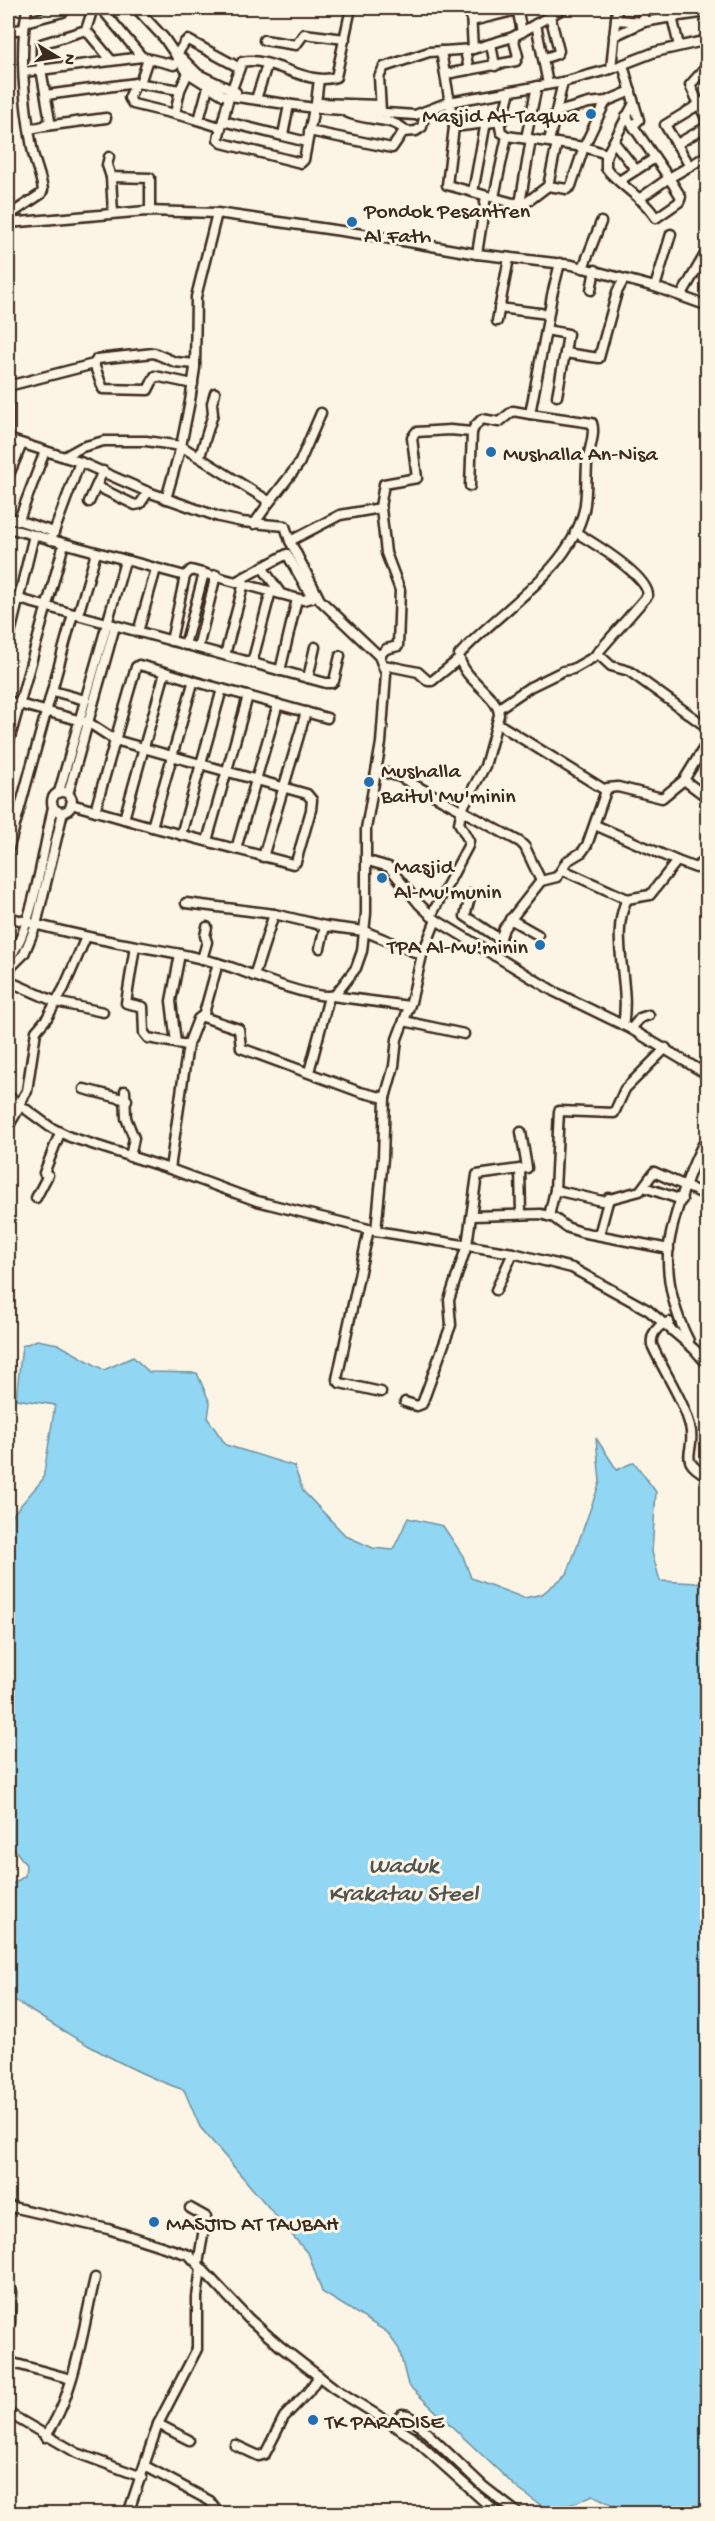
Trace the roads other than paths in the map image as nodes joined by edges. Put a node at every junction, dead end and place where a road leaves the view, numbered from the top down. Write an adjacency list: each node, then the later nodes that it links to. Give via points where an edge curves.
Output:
1 (27, 8): 21 (street)
2 (67, 8): 13 (street, via 63,12)
3 (93, 8): 22 (street)
4 (101, 8): 35 (street)
5 (136, 8): 34 (street)
6 (351, 8): 27 (street)
7 (474, 8): 18 (street)
8 (564, 8): 16 (street)
9 (617, 8): 17 (street)
10 (642, 8): 19 (street)
11 (517, 9): 18 (street); 24 (street)
12 (696, 11): 14 (street); 15 (street)
13 (45, 12): 21 (street)
14 (671, 12): 19 (street); 31 (street)
15 (708, 12)
16 (550, 15): 20 (street); 36 (street, via 559,51)
17 (616, 20): 19 (street); 25 (street)
18 (472, 21): 32 (street)
19 (644, 22): 25 (street)
20 (536, 24): 24 (street); 36 (street)
21 (24, 26): 23 (street); 46 (street)
22 (86, 30): 37 (street); 43 (street, via 42,43)
23 (8, 31)
24 (522, 32): 26 (street)
25 (614, 36): 44 (street)
26 (513, 37): 30 (street); 41 (street, via 517,60)
27 (345, 39): 28 (street, via 304,34 296,45); 49 (street, via 338,75)
28 (264, 40)
29 (708, 40): 31 (street)
30 (491, 44): 32 (street); 41 (street)
31 (679, 46): 39 (street)
32 (469, 49): 33 (street); 45 (street)
33 (441, 51): 48 (street); 67 (street, via 415,55 383,68 379,77)
34 (177, 57): 35 (street, via 174,65); 42 (street, via 188,40); 47 (street); 58 (street)
35 (145, 58): 37 (street); 51 (street)
36 (545, 58): 52 (street)
37 (111, 60): 43 (street)
38 (267, 65): 42 (street, via 245,61); 49 (street); 60 (street)
39 (623, 65): 44 (street); 57 (street)
40 (708, 65): 64 (street, via 690,83)
41 (495, 66): 45 (street)
42 (238, 67): 58 (street)
43 (41, 69): 46 (street); 59 (street)
44 (611, 69): 50 (street)
45 (469, 70): 48 (street)
46 (24, 72): 82 (street)
47 (188, 73): 54 (street); 55 (street)
48 (446, 74): 63 (street)
49 (319, 80): 66 (street)
50 (563, 82): 52 (street); 69 (street)
51 (138, 83): 55 (street); 59 (street); 71 (street, via 129,98 132,104)
52 (548, 84): 53 (street)
53 (537, 86): 56 (street); 87 (street)
54 (208, 87): 58 (street); 74 (street)
55 (180, 90): 71 (street)
56 (510, 91): 63 (street); 75 (street, via 504,119)
57 (631, 91): 61 (street); 65 (street)
58 (230, 94): 60 (street); 62 (street); 77 (street)
59 (46, 95): 80 (street, via 50,121)
60 (257, 96): 62 (street)
61 (607, 101): 69 (street); 92 (street)
62 (284, 102): 66 (street); 85 (street)
63 (449, 102): 70 (street); 81 (street)
64 (704, 102): 79 (street); 91 (street, via 665,124)
65 (634, 103): 72 (street); 78 (street, via 639,120)
66 (315, 105): 67 (street); 68 (street); 84 (street)
67 (380, 108): 68 (street); 70 (street, via 415,115)
68 (344, 110): 83 (street)
69 (557, 112): 89 (street)
70 (425, 113): 83 (street, via 423,127)
71 (175, 114): 74 (street)
72 (626, 116): 78 (street); 90 (street)
73 (106, 118): 80 (street)
74 (199, 120): 77 (street)
75 (499, 121): 76 (street); 86 (street, via 501,132)
76 (486, 122): 81 (street); 103 (street)
77 (222, 124): 85 (street); 88 (street, via 218,139 221,142 298,163 303,161)
78 (634, 125): 96 (street)
79 (708, 125): 91 (street)
80 (44, 126): 82 (street)
81 (454, 127): 103 (street, via 447,184)
82 (30, 129): 110 (street, via 42,192)
83 (405, 130): 84 (street, via 391,148)
84 (309, 131): 88 (street)
85 (283, 135): 88 (street)
86 (507, 136): 87 (street); 104 (street)
87 (528, 139): 89 (street); 106 (street)
88 (307, 142)
89 (553, 142): 92 (street); 102 (street)
90 (614, 142): 93 (street); 98 (street)
91 (677, 144): 97 (street)
92 (584, 147): 93 (street); 102 (street, via 571,186)
93 (607, 154): 101 (street, via 606,168)
94 (708, 155): 97 (street)
95 (109, 157): 99 (street)
96 (655, 158): 98 (street); 100 (street)
97 (690, 166): 100 (street)
98 (636, 170): 101 (street)
99 (111, 177): 107 (street, via 150,178); 108 (street)
100 (669, 178): 105 (street); 105 (street, via 681,199 665,212 656,218)
101 (619, 181): 105 (street)
102 (548, 186): 106 (street)
103 (473, 192): 104 (street)
104 (490, 197): 106 (street); 115 (street)
105 (639, 199)
106 (520, 204)
107 (150, 210): 108 (street); 109 (street)
108 (113, 213): 112 (street)
109 (217, 213): 115 (street); 131 (street, via 196,297)
110 (8, 216)
111 (601, 222): 118 (street)
112 (8, 223)
113 (671, 234): 121 (street)
114 (708, 249): 123 (street)
115 (477, 254): 116 (street)
116 (509, 258): 117 (street); 125 (street)
117 (561, 263): 118 (street); 126 (street)
118 (583, 268): 119 (street)
119 (595, 270): 120 (street); 122 (street)
120 (624, 279): 121 (street); 129 (street, via 599,358)
121 (655, 287): 123 (street)
122 (591, 290)
123 (681, 296): 124 (street)
124 (708, 306)
125 (499, 308): 126 (street); 127 (street)
126 (549, 314): 128 (street)
127 (496, 321)
128 (546, 330): 129 (street, via 568,334); 138 (street)
129 (566, 353): 136 (street)
130 (94, 364): 131 (street, via 99,359 148,353); 133 (street, via 103,389 148,390 155,376); 134 (street)
131 (195, 364): 133 (street)
132 (8, 379): 134 (street)
133 (193, 384): 142 (street)
134 (8, 386): 140 (street)
135 (215, 393): 144 (street)
136 (557, 396)
137 (321, 412): 154 (street, via 299,464)
138 (530, 414): 139 (street, via 513,411 499,422 482,419); 160 (street, via 589,421 593,427 586,498)
139 (472, 432): 149 (street); 155 (street, via 414,433 416,479 384,484)
140 (8, 439): 141 (street)
141 (22, 444): 143 (street); 148 (street)
142 (182, 446): 144 (street); 145 (street, via 104,441); 152 (street)
143 (45, 451): 145 (street); 157 (street)
144 (200, 456): 154 (street)
145 (64, 457): 146 (street)
146 (80, 462): 147 (street); 162 (street)
147 (103, 471): 150 (street); 151 (street)
148 (8, 477)
149 (470, 486)
150 (98, 487): 151 (street, via 135,506); 153 (street)
151 (147, 492): 152 (street)
152 (166, 499): 158 (street)
153 (89, 502)
154 (268, 504): 158 (street)
155 (380, 507): 163 (street, via 340,515); 190 (street, via 386,553 398,581 400,604 398,646)
156 (8, 517): 157 (street)
157 (17, 520): 162 (street)
158 (254, 524): 163 (street, via 285,526)
159 (8, 528): 161 (street)
160 (575, 532): 187 (street, via 631,571 648,592); 191 (street, via 546,576)
161 (34, 535): 162 (street); 176 (street)
162 (52, 536): 164 (street)
163 (290, 541): 190 (street, via 320,600)
164 (64, 544): 165 (street); 178 (street)
165 (96, 553): 166 (street); 179 (street)
166 (125, 561): 168 (street); 180 (street)
167 (262, 567): 172 (street); 174 (street); 177 (street, via 288,555 312,598)
168 (156, 569): 170 (street); 181 (street)
169 (204, 573): 170 (street, via 191,570); 171 (street); 184 (street)
170 (185, 576): 182 (street)
171 (216, 576): 172 (street); 186 (street)
172 (240, 582): 173 (street); 188 (street)
173 (271, 591): 174 (street); 192 (street)
174 (281, 595): 177 (street)
175 (8, 596): 176 (street)
176 (19, 598): 178 (street); 183 (street)
177 (297, 599): 194 (street)
178 (46, 607): 179 (street); 204 (street)
179 (76, 615): 180 (street); 199 (street)
180 (111, 625): 181 (street); 201 (street); 210 (street)
181 (138, 632): 182 (street)
182 (171, 640): 184 (street)
183 (8, 642)
184 (185, 645): 186 (street)
185 (315, 647): 196 (street)
186 (198, 648): 188 (street)
187 (597, 654): 205 (street, via 582,665 530,687); 212 (street, via 611,666 629,671)
188 (225, 655): 192 (street)
189 (340, 656): 196 (street, via 332,683)
190 (379, 656): 193 (street)
191 (459, 658): 193 (street, via 432,681 418,672); 205 (street, via 473,682)
192 (252, 663): 194 (street)
193 (384, 665): 219 (street)
194 (280, 671): 196 (street)
195 (165, 672): 197 (street); 213 (street, via 136,667); 216 (street)
196 (308, 678)
197 (193, 681): 198 (street); 217 (street)
198 (222, 689): 200 (street); 218 (street)
199 (53, 691): 201 (street); 206 (street)
200 (248, 696): 203 (street); 220 (street)
201 (85, 700): 209 (street)
202 (8, 701): 204 (street)
203 (278, 704): 207 (street); 221 (street)
204 (20, 705): 206 (street); 215 (street)
205 (499, 708): 211 (street)
206 (47, 712): 209 (street); 238 (street)
207 (306, 712): 208 (street); 223 (street)
208 (327, 718)
209 (79, 720): 210 (street); 225 (street)
210 (89, 723): 213 (street); 225 (street)
211 (497, 723): 224 (street); 229 (street, via 480,778)
212 (708, 728)
213 (115, 740): 216 (street); 230 (street)
214 (708, 741): 222 (street)
215 (8, 745)
216 (144, 749): 217 (street); 232 (street)
217 (172, 756): 218 (street); 234 (street)
218 (200, 764): 220 (street); 235 (street)
219 (377, 770): 229 (street, via 400,777); 241 (street, via 368,818)
220 (228, 771): 221 (street); 236 (street)
221 (256, 779): 223 (street); 237 (street)
222 (684, 780): 224 (street, via 662,798 618,787); 226 (street)
223 (285, 787): 239 (street); 239 (street, via 307,794 312,800 296,862)
224 (605, 790): 233 (street)
225 (64, 793): 227 (street); 228 (street, via 53,797)
226 (708, 798)
227 (71, 804): 230 (street); 231 (street)
228 (53, 807): 231 (street); 252 (street)
229 (462, 810): 244 (street, via 520,842); 250 (street, via 459,823 470,840)
230 (95, 811): 232 (street)
231 (63, 812): 253 (street)
232 (124, 819): 234 (street)
233 (595, 825): 242 (street); 243 (street, via 582,852 567,861)
234 (152, 827): 235 (street)
235 (181, 835): 236 (street)
236 (207, 841): 237 (street)
237 (236, 849): 239 (street)
238 (8, 851)
239 (263, 856)
240 (708, 856): 242 (street, via 696,868)
241 (368, 861): 250 (street, via 389,867); 256 (street)
242 (677, 861): 246 (street, via 650,895)
243 (563, 870): 244 (street, via 557,877); 246 (street)
244 (541, 881): 251 (street)
245 (471, 894): 259 (street, via 466,917)
246 (627, 899): 278 (street, via 619,924)
247 (186, 903): 248 (street)
248 (274, 914): 254 (street); 269 (street)
249 (8, 917): 252 (street)
250 (434, 918): 263 (street); 264 (street)
251 (510, 919): 257 (street); 259 (street)
252 (26, 922): 253 (street); 265 (street, via 17,948)
253 (36, 925): 258 (street); 268 (street, via 24,954)
254 (325, 926): 256 (street); 261 (street)
255 (207, 927): 266 (street)
256 (364, 931): 263 (street); 271 (street, via 356,968)
257 (538, 935)
258 (86, 937): 260 (street); 272 (street)
259 (501, 940): 264 (street)
260 (135, 946): 262 (street); 280 (street, via 126,1003 143,1007 144,1033 148,1038)
261 (320, 948)
262 (180, 954): 266 (street); 280 (street, via 171,1001)
263 (422, 955): 273 (street)
264 (495, 956): 278 (street, via 566,998)
265 (8, 958)
266 (202, 959): 267 (street)
267 (218, 963): 269 (street); 276 (street)
268 (8, 970)
269 (254, 976): 271 (street)
270 (8, 981): 272 (street)
271 (331, 997): 273 (street); 283 (street)
272 (56, 1002): 274 (street); 288 (street, via 36,1032 27,1091)
273 (409, 1006): 277 (street)
274 (103, 1012)
275 (649, 1015): 278 (street)
276 (202, 1016): 281 (street); 283 (street, via 239,1029 241,1048)
277 (404, 1021): 279 (street); 287 (street)
278 (627, 1027): 282 (street)
279 (464, 1034)
280 (176, 1043): 281 (street)
281 (188, 1045): 294 (street)
282 (666, 1048): 284 (street); 298 (street, via 625,1089 613,1114 559,1111)
283 (309, 1072): 287 (street)
284 (706, 1072)
285 (84, 1089): 293 (street, via 126,1096 126,1118 134,1138)
286 (8, 1096): 288 (street)
287 (385, 1098): 306 (street, via 383,1158)
288 (20, 1105): 289 (street); 291 (street)
289 (8, 1127)
290 (521, 1132): 295 (street, via 527,1167)
291 (60, 1133): 293 (street); 300 (street, via 44,1173 48,1175)
292 (708, 1136): 296 (street)
293 (130, 1157): 294 (street)
294 (170, 1169): 306 (street, via 256,1201)
295 (520, 1169): 303 (street); 304 (street, via 478,1174)
296 (687, 1186): 297 (street, via 654,1172); 299 (street); 302 (street)
297 (644, 1187): 301 (street); 302 (street)
298 (555, 1190): 301 (street, via 597,1200); 305 (street)
299 (708, 1196)
300 (36, 1198)
301 (609, 1198): 307 (street)
302 (682, 1200): 309 (street)
303 (521, 1214): 304 (street); 305 (street)
304 (472, 1216): 308 (street)
305 (549, 1216): 307 (street, via 574,1230)
306 (372, 1230): 308 (street); 316 (street, via 337,1379)
307 (599, 1235): 309 (street)
308 (467, 1245): 310 (street); 317 (street, via 449,1300 451,1325 423,1401 417,1406)
309 (669, 1249): 312 (street)
310 (513, 1253): 311 (street); 313 (street, via 572,1268 634,1301)
311 (496, 1290)
312 (678, 1321): 313 (street); 314 (street)
313 (665, 1323): 314 (street); 318 (street, via 652,1336 652,1345 690,1425 689,1463)
314 (694, 1349): 315 (street)
315 (708, 1365)
316 (381, 1392)
317 (405, 1402)
318 (708, 1476)
319 (8, 2206): 321 (street, via 108,2229 183,2253)
320 (190, 2208): 321 (street, via 206,2217)
321 (200, 2266): 326 (street, via 249,2319); 330 (street, via 197,2349)
322 (95, 2278): 327 (street)
323 (8, 2292): 324 (street, via 11,2291)
324 (10, 2324)
325 (13, 2363): 327 (street)
326 (319, 2376): 329 (street); 333 (street, via 284,2417 265,2454 259,2456)
327 (71, 2379): 331 (street, via 59,2414)
328 (8, 2414): 331 (street)
329 (392, 2423): 338 (street); 339 (street, via 402,2414 408,2415 484,2487)
330 (159, 2424): 332 (street); 334 (street)
331 (45, 2437): 335 (street, via 97,2462)
332 (189, 2440)
333 (235, 2445)
334 (145, 2466): 335 (street); 337 (street, via 210,2501)
335 (142, 2477): 336 (street)
336 (128, 2514)
337 (220, 2514)
338 (498, 2514)
339 (519, 2514)

